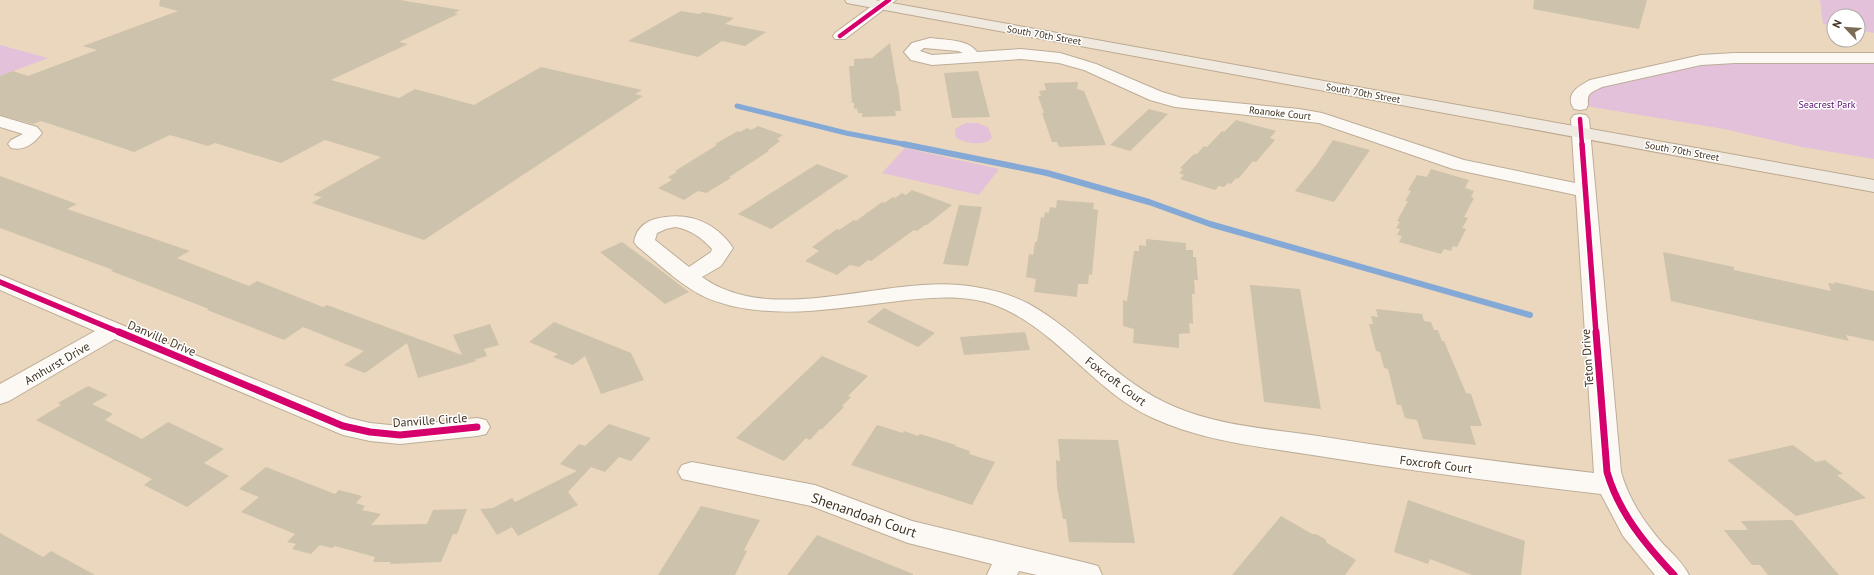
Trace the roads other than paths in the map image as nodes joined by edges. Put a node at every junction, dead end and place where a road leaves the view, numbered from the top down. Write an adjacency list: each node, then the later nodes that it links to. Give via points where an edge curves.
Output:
1 (852, 0): 3 (main road, South 70th Street)
2 (913, 0): 7 (main road, South 70th Street)
3 (885, 3): 4 (street); 7 (main road, South 70th Street)
4 (840, 36)
5 (973, 57): 12 (street, Roanoke Court, via 1027,54 1060,58 1090,67 1170,100 1190,105 1322,118 1447,161)
6 (1874, 58): 7 (street, via 1701,60 1630,74 1596,83 1582,91 1579,96)
7 (1581, 119): 10 (main road, South 70th Street); 11 (main road, South 70th Street); 12 (street, Teton Drive)
8 (0, 121): 9 (street, via 31,131 33,134 27,140)
9 (17, 144)
10 (1874, 170)
11 (1874, 186)
12 (1585, 190): 20 (street, Teton Drive, via 1605,459)
13 (688, 276): 20 (street, Foxcroft Court, via 704,288 723,297 765,305 803,304 932,290 975,293 1007,302 1021,309 1053,331 1133,396 1153,408 1196,425 1351,452)
14 (0, 282): 15 (street, Danville Drive)
15 (114, 330): 16 (street, Amhurst Drive); 17 (street, Danville Drive)
16 (0, 395)
17 (316, 416): 18 (street, Danville Circle, via 343,426 400,435)
18 (477, 427)
19 (692, 472): 21 (street, Shenandoah Court, via 815,496 908,532)
20 (1610, 486): 23 (street, Teton Drive, via 1629,522)
21 (1007, 565): 22 (street, Shenandoah Court)
22 (1087, 575)
23 (1674, 575)

